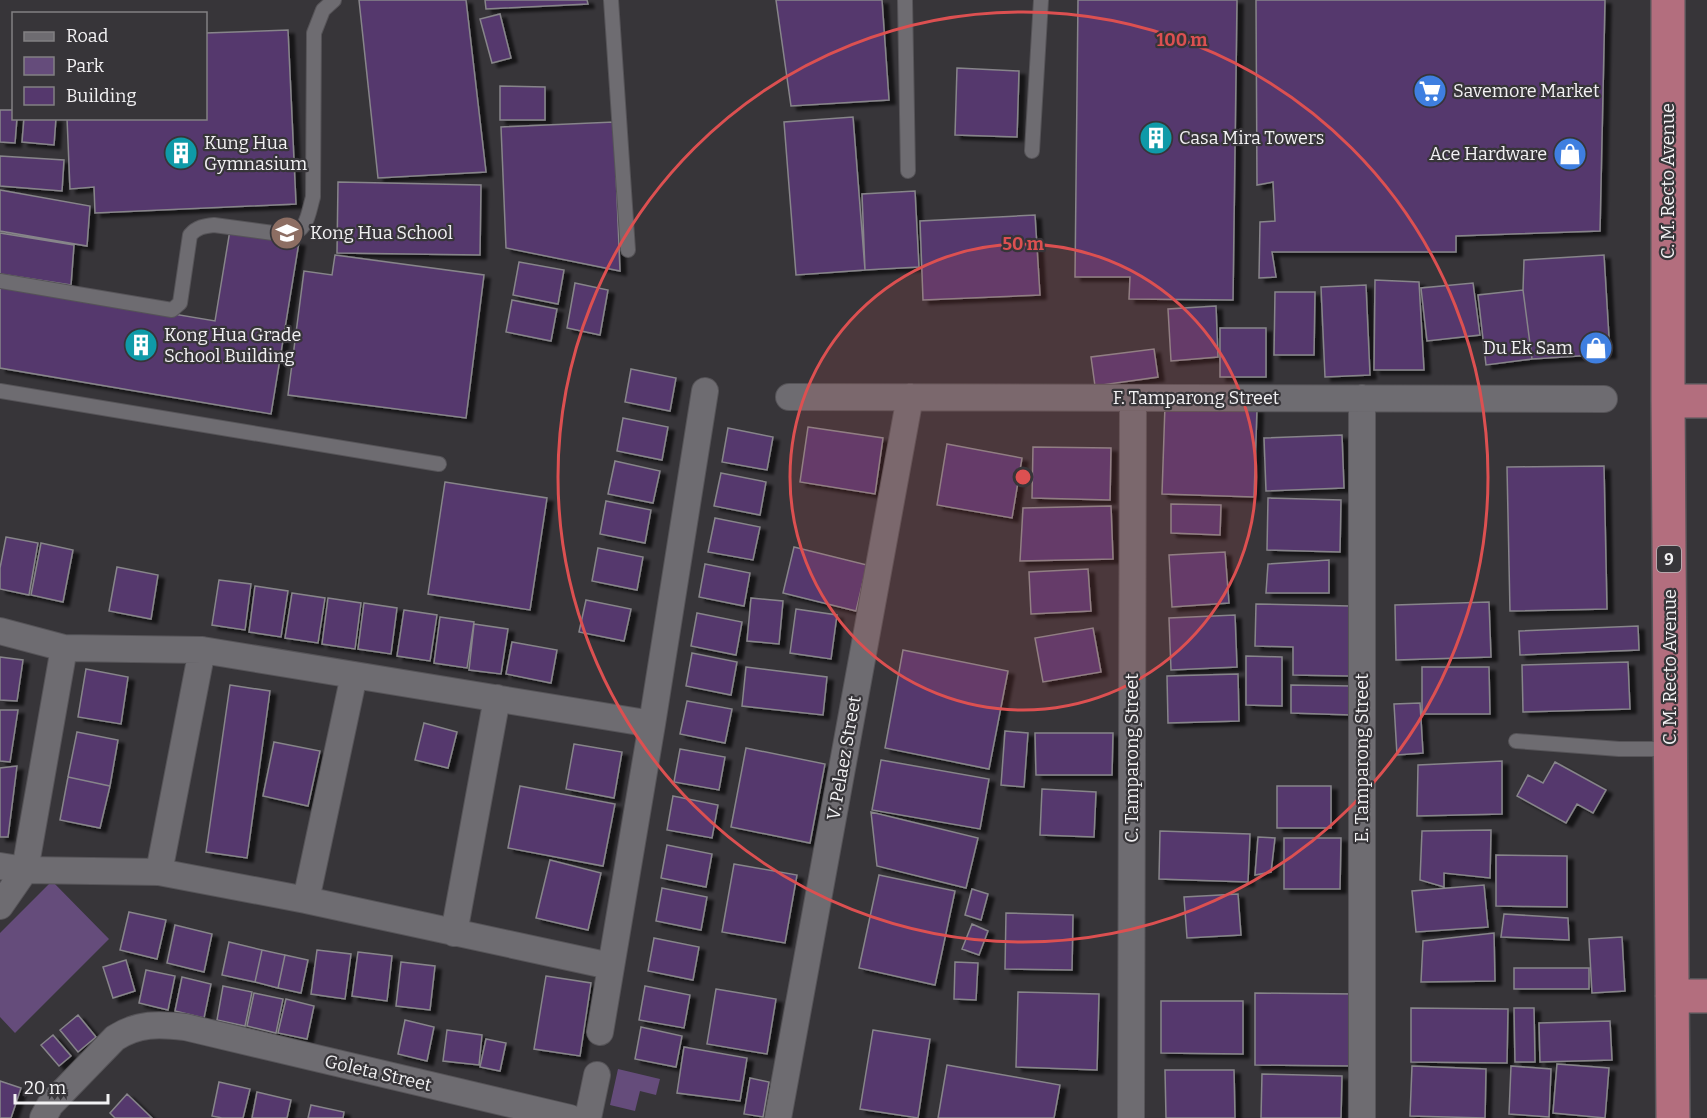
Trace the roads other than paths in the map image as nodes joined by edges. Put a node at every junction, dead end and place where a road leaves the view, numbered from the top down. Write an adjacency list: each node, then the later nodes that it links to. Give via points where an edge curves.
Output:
1 (334, 0): 9 (lane, via 323,10 314,33 313,197 306,222 296,233 214,225 195,229 190,235 180,303 172,310)
2 (611, 0): 8 (lane)
3 (905, 0): 7 (lane)
4 (1041, 0): 6 (lane)
5 (1668, 0): 17 (highway, C. M. Recto Avenue / 9)
6 (1032, 151)
7 (908, 171)
8 (628, 250)
9 (0, 281)
10 (705, 391): 25 (street)
11 (0, 392): 19 (lane)
12 (789, 397): 13 (street, F. Tamparong Street)
13 (910, 397): 14 (street, F. Tamparong Street); 38 (street, V. Pelaez Street)
14 (1133, 398): 15 (street, F. Tamparong Street); 42 (street, C. Tamparong Street)
15 (1362, 398): 16 (street, F. Tamparong Street); 43 (street, E. Tamparong Street)
16 (1604, 399)
17 (1668, 401): 18 (highway); 27 (highway, C. M. Recto Avenue / 9)
18 (1707, 401)
19 (438, 464)
20 (0, 631): 21 (street)
21 (64, 648): 22 (street); 28 (street)
22 (202, 650): 23 (street); 29 (street)
23 (354, 675): 24 (street); 30 (street)
24 (497, 698): 25 (street); 32 (street)
25 (651, 724): 33 (street)
26 (1516, 741): 27 (lane)
27 (1670, 749): 34 (highway, C. M. Recto Avenue / 9)
28 (12, 868): 29 (street); 31 (street)
29 (159, 872): 30 (street)
30 (306, 900): 32 (street)
31 (0, 906)
32 (453, 933): 33 (street)
33 (610, 966): 36 (street)
34 (1672, 996): 35 (highway); 44 (highway, C. M. Recto Avenue / 9)
35 (1707, 996)
36 (600, 1032)
37 (597, 1075): 41 (street)
38 (785, 1116)
39 (43, 1118): 40 (street, Goleta Street, via 50,1105 115,1038 138,1027 164,1025)
40 (570, 1118)
41 (588, 1118)
42 (1131, 1118)
43 (1362, 1118)
44 (1673, 1118)

